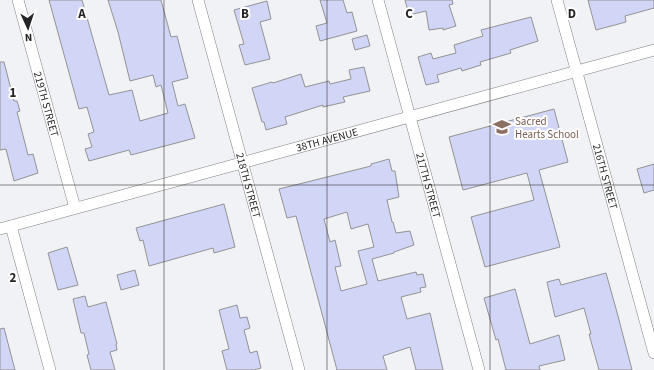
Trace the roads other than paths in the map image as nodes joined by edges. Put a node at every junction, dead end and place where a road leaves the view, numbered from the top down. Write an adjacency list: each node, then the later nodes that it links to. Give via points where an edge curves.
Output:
1 (18, 0): 9 (street, 219TH STREET)
2 (198, 0): 8 (street, 218TH STREET)
3 (378, 0): 7 (street, 217TH STREET)
4 (557, 0): 6 (street, 216TH STREET)
5 (654, 50): 6 (street, 38TH AVENUE)
6 (576, 71): 7 (street, 38TH AVENUE); 11 (street, 216TH STREET)
7 (410, 117): 8 (street, 38TH AVENUE); 14 (street, 217TH STREET)
8 (242, 162): 9 (street, 38TH AVENUE); 13 (street, 218TH STREET)
9 (75, 208): 10 (street, 38TH AVENUE)
10 (5, 227): 12 (street)
11 (654, 352)
12 (50, 370)
13 (299, 370)
14 (479, 370)

